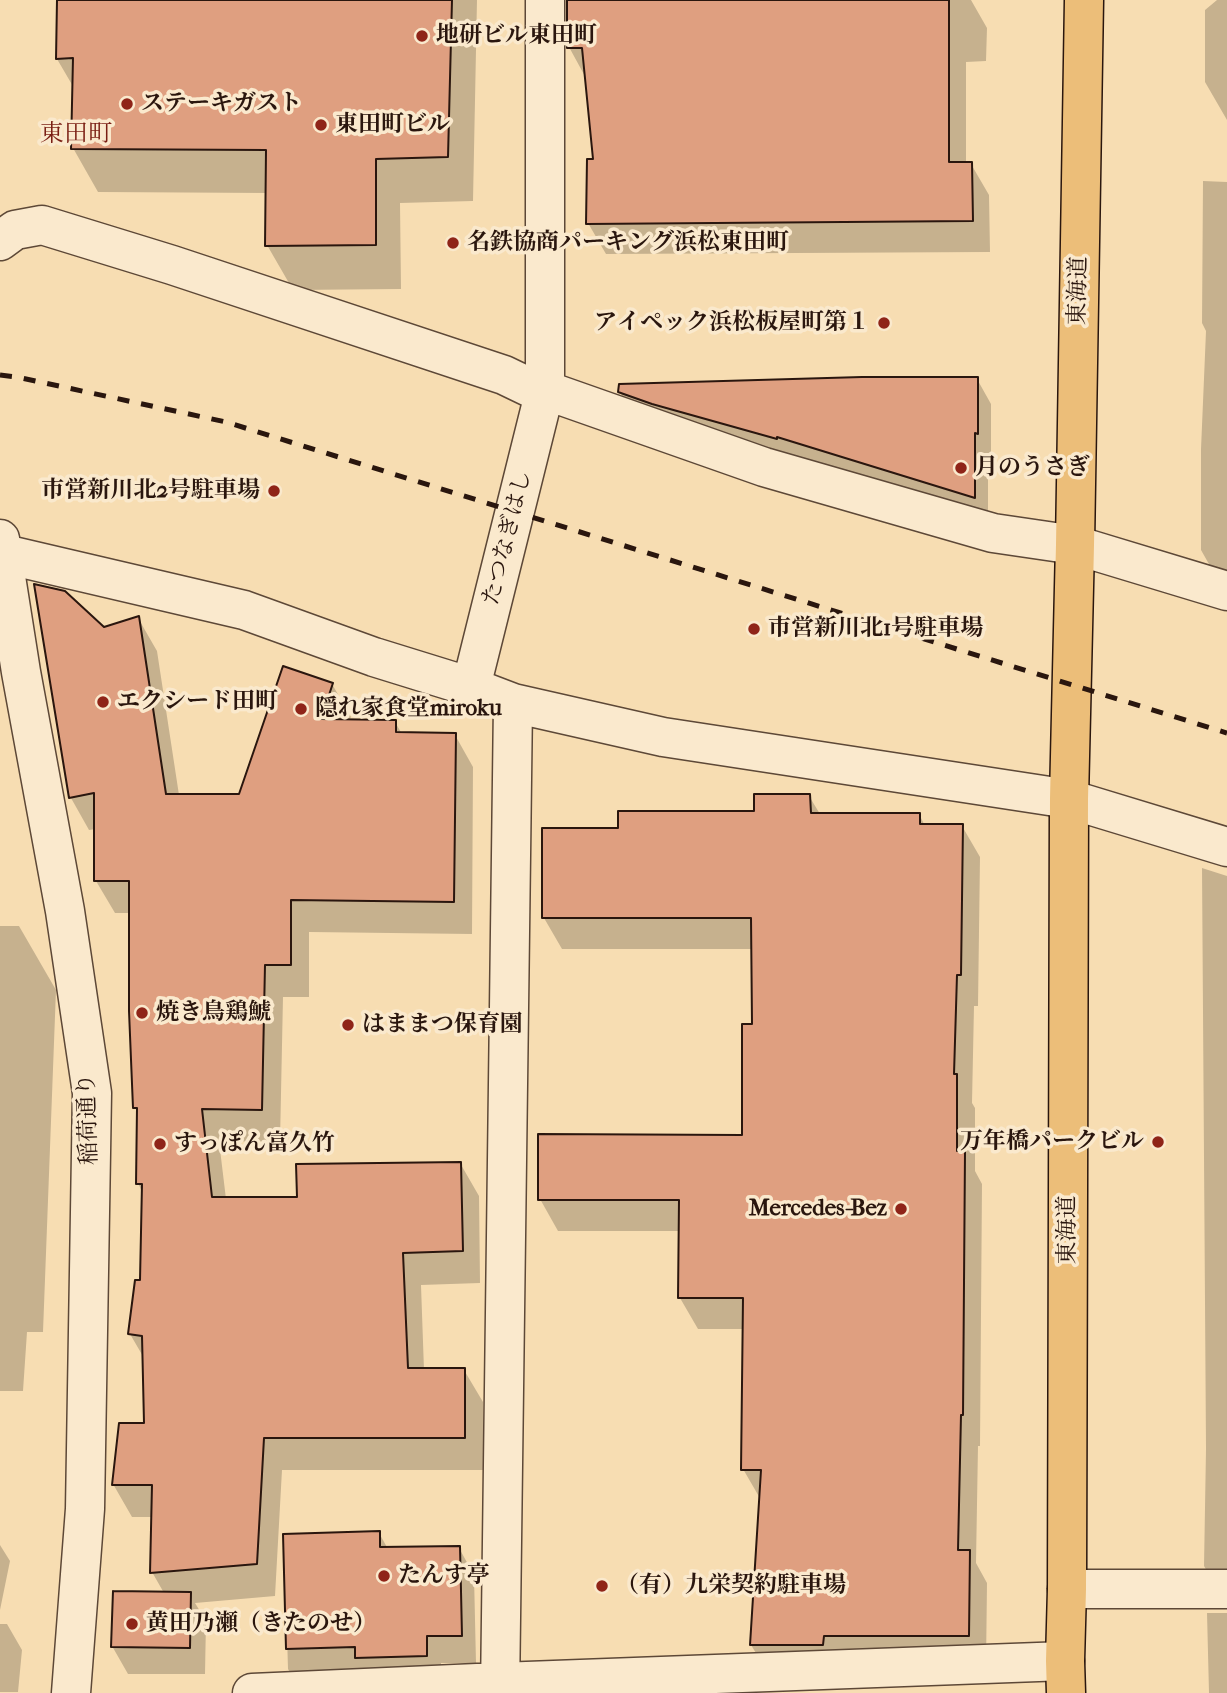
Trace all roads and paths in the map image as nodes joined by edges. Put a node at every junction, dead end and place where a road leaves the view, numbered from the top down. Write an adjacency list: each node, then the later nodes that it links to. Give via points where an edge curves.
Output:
1 (545, 0): 4 (street, たつなぎはし)
2 (1084, 0): 6 (highway, 東海道)
3 (0, 242): 4 (street, via 15,230 42,225)
4 (545, 390): 6 (street, via 764,467 993,533); 8 (street, たつなぎはし)
5 (0, 548): 8 (street, via 244,610); 16 (street, 稲荷通り, via 65,911 92,1093 85,1509)
6 (1075, 563): 7 (street); 10 (highway, 東海道)
7 (1227, 591)
8 (471, 687): 9 (street)
9 (513, 703): 10 (street, via 663,737); 15 (street)
10 (1070, 783): 11 (street); 12 (highway, 東海道)
11 (1227, 847)
12 (1067, 1589): 13 (street); 14 (highway, 東海道)
13 (1227, 1589)
14 (1065, 1677): 15 (street)
15 (500, 1687): 17 (street)
16 (71, 1693)
17 (252, 1693)

